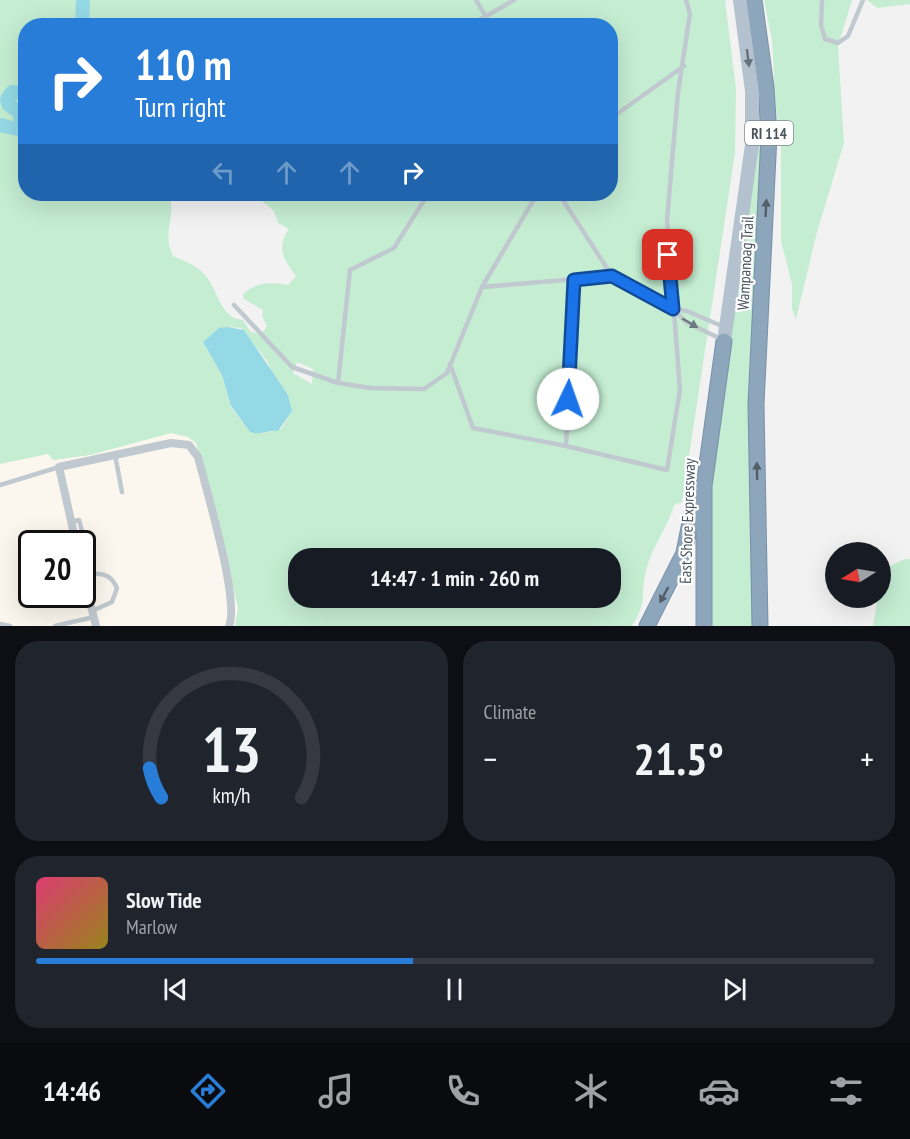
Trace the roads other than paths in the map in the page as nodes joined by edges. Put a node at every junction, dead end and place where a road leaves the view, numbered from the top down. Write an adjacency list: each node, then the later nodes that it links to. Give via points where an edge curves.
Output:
1 (476, 0): 8 (lane)
2 (514, 0): 8 (lane)
3 (686, 0): 10 (lane, via 690,14)
4 (740, 0): 20 (main road, Wampanoag Trail / RI 114, one-way to 20, via 750,70 752,132)
5 (754, 0): 32 (highway, Wampanoag Trail / RI 114, one-way to 5, via 756,398 769,135)
6 (822, 0): 7 (lane, via 825,39 838,43 848,36)
7 (862, 0)
8 (485, 15): 9 (lane)
9 (481, 18)
10 (684, 66): 11 (lane); 19 (lane, via 678,92 667,220)
11 (618, 112)
12 (424, 201): 22 (lane, via 394,248 350,270)
13 (533, 201): 17 (lane)
14 (564, 201): 15 (lane)
15 (612, 276): 16 (lane); 19 (lane)
16 (574, 280): 17 (lane); 24 (lane)
17 (482, 287): 21 (lane)
18 (234, 305): 22 (lane, via 292,367)
19 (673, 309): 20 (lane, via 687,311); 20 (lane, one-way to 20, via 686,322); 24 (lane, via 680,404 668,470)
20 (725, 334): 23 (highway, Wampanoag Trail / RI 114)
21 (450, 364): 22 (lane, via 447,373 424,389); 24 (lane, via 473,428)
22 (338, 383)
23 (712, 418): 39 (highway, RI 114, one-way to 39, via 686,547); 40 (highway, East Shore Expressway, via 703,500)
24 (566, 446)
25 (115, 455): 26 (street); 28 (lane); 38 (street, via 181,443 198,457 233,612)
26 (59, 467): 27 (lane); 29 (street)
27 (0, 485)
28 (122, 492)
29 (71, 523): 30 (street); 31 (lane, via 80,520)
30 (73, 530)
31 (82, 530)
32 (758, 530): 41 (highway, RI 114); 42 (highway)
33 (96, 573): 34 (lane, via 113,578 117,588 112,602)
34 (94, 618): 37 (lane)
35 (0, 624): 36 (lane)
36 (10, 626)
37 (55, 626)
38 (229, 626)
39 (647, 626)
40 (704, 626)
41 (760, 626)
42 (767, 626)

